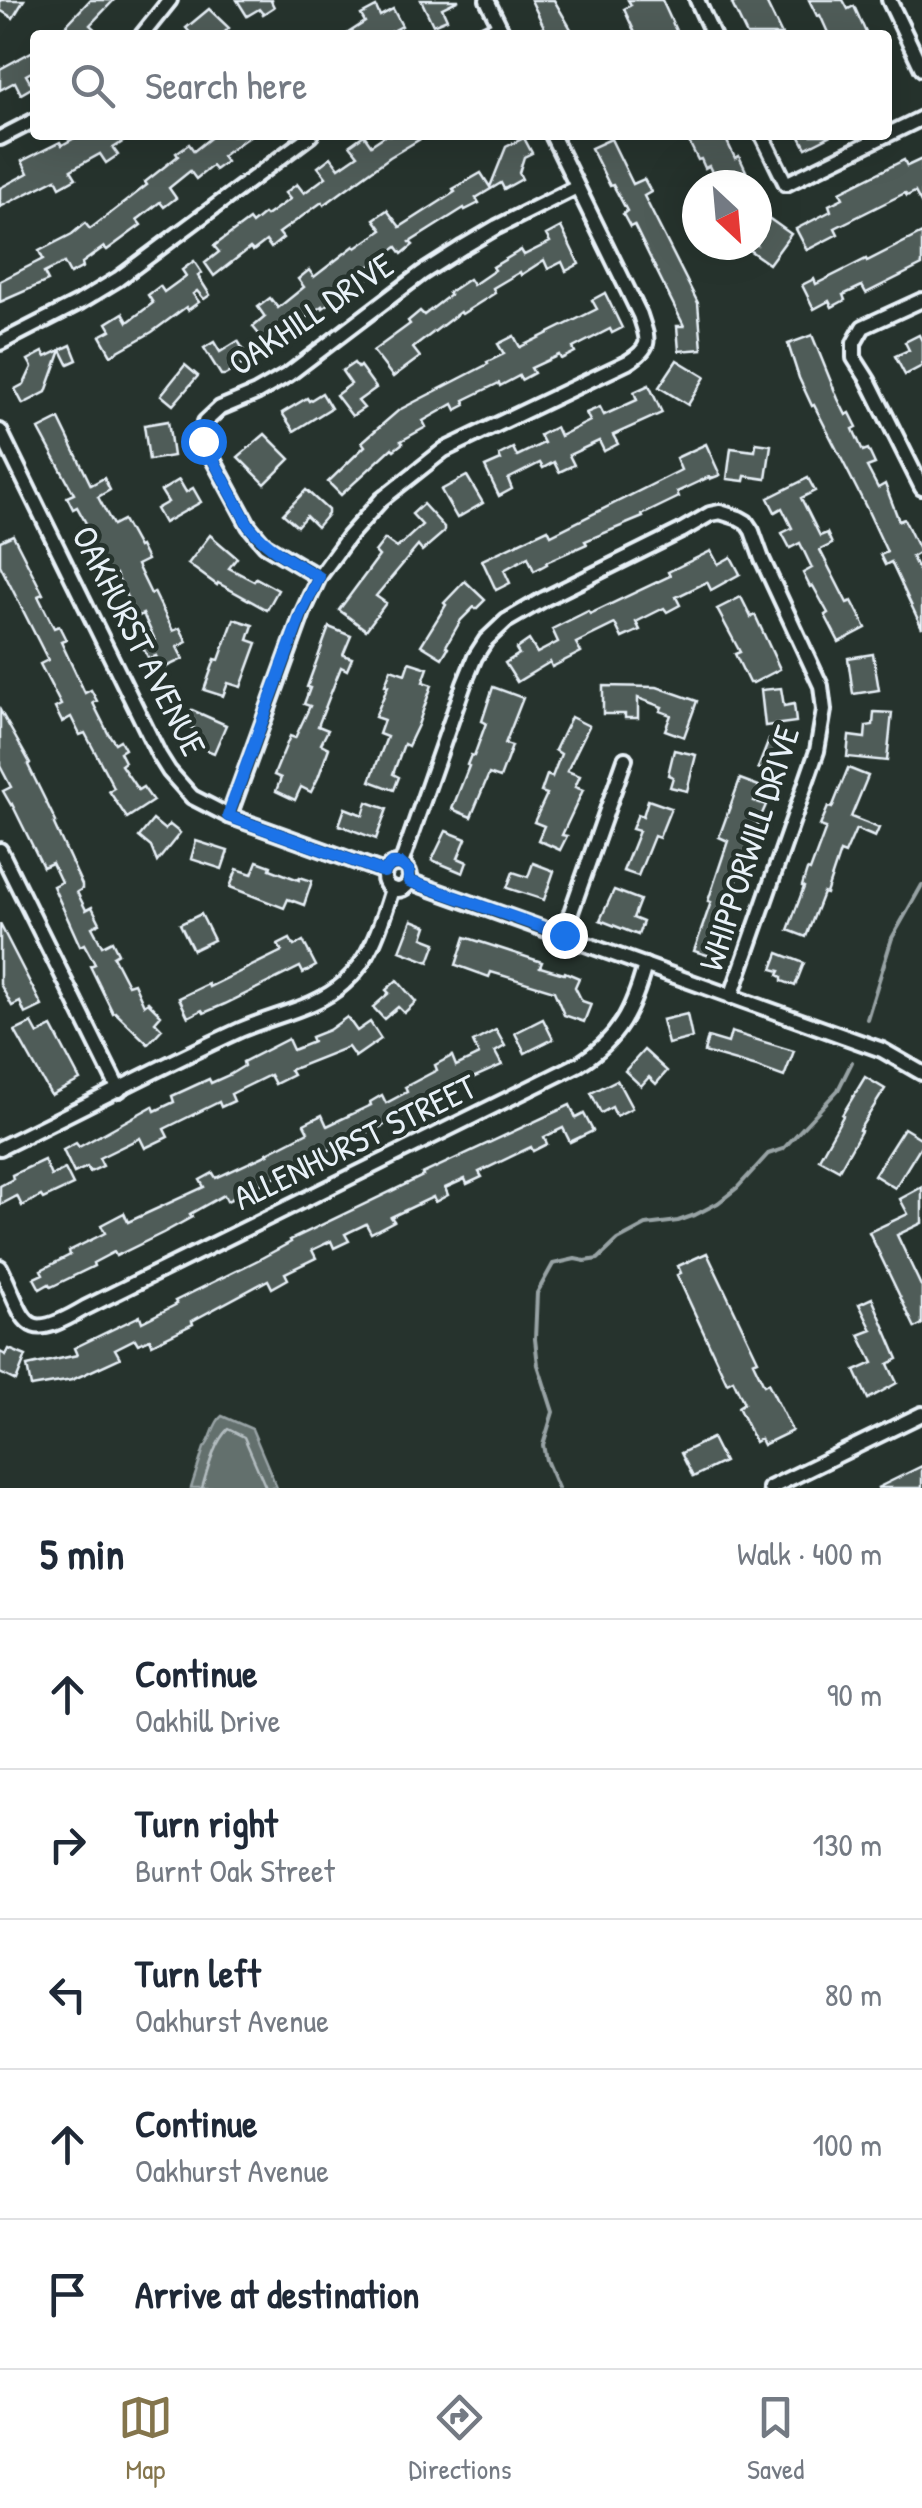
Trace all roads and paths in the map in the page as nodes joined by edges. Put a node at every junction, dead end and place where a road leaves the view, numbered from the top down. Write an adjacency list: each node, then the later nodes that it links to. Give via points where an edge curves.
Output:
1 (170, 0): 5 (street)
2 (486, 0): 6 (street)
3 (696, 0): 7 (street)
4 (889, 0): 8 (street)
5 (146, 30)
6 (502, 30)
7 (711, 30)
8 (922, 69)
9 (922, 118): 11 (street)
10 (30, 123): 12 (street)
11 (892, 133)
12 (0, 138)
13 (304, 140): 19 (street, via 118,279)
14 (554, 140): 17 (street)
15 (764, 140): 16 (street, via 786,184)
16 (877, 140)
17 (577, 187): 22 (street, via 640,315 648,338 642,353 422,465 382,499); 22 (street, OAKHILL DRIVE, via 464,247 289,374 220,408 206,422 203,441 249,526 266,545)
18 (922, 300): 21 (street, via 870,323 854,343 854,358)
19 (0, 343)
20 (0, 431): 24 (street, OAKHURST AVENUE, via 159,755 192,797)
21 (922, 488)
22 (319, 577): 24 (street)
23 (625, 759): 30 (street)
24 (228, 816): 27 (street, OAKHURST AVENUE)
25 (0, 850): 34 (street)
26 (401, 864): 27 (street); 28 (street); 32 (street, WHIPPORWILL DRIVE, via 464,684 496,629 710,514 739,518 752,532 817,674 824,710 816,751)
27 (384, 872): 29 (street)
28 (409, 881): 29 (street); 30 (street)
29 (392, 889): 34 (street, via 366,956 338,989)
30 (564, 935): 31 (street)
31 (645, 964): 32 (street); 36 (street, ALLENHURST STREET, via 622,1025 578,1064 47,1327 26,1320)
32 (731, 997): 33 (street, via 882,1050)
33 (922, 1073)
34 (119, 1090): 35 (street)
35 (0, 1148)
36 (0, 1267)
37 (922, 1414): 38 (street)
38 (770, 1488)

